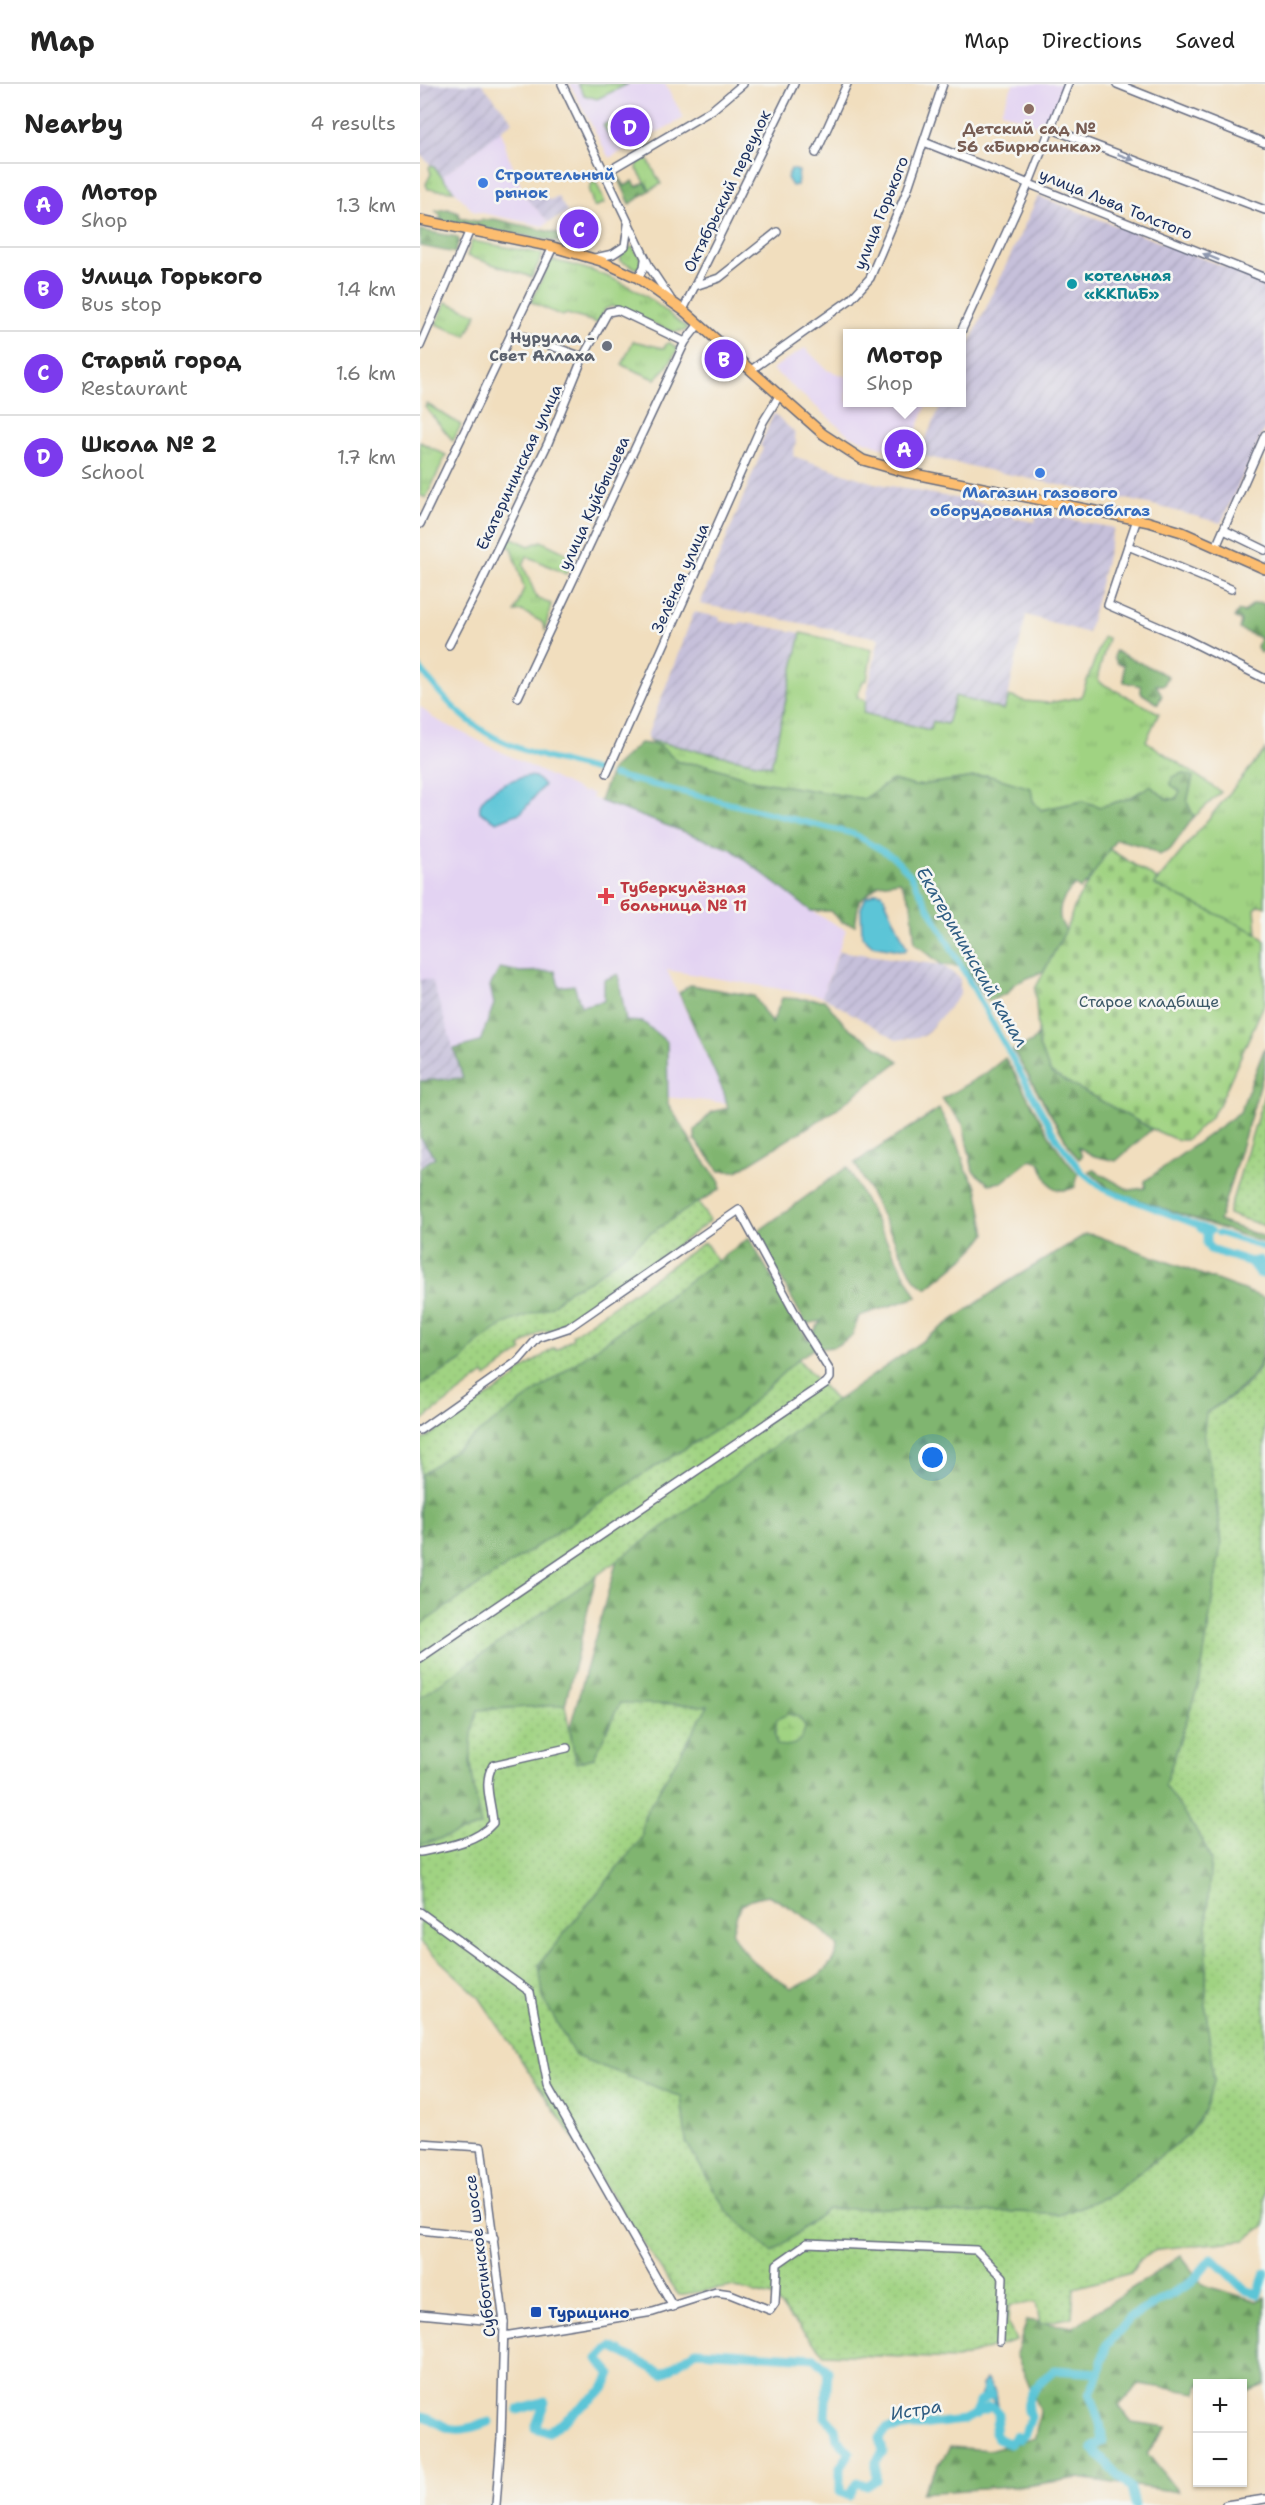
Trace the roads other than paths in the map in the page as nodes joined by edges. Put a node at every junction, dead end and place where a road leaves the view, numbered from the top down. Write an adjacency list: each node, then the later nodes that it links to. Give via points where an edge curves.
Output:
1 (562, 84): 12 (street)
2 (743, 84): 12 (street, via 712,110)
3 (794, 84): 27 (street, Октябрьский переулок)
4 (847, 84): 11 (street)
5 (943, 84): 9 (street, улица Горького)
6 (1068, 84): 8 (street)
7 (1117, 84): 10 (street)
8 (1052, 129): 13 (street); 14 (street, one-way to 14)
9 (924, 142): 13 (street, улица Льва Толстого); 36 (street, улица Горького, via 876,268 865,286)
10 (1265, 143)
11 (816, 153)
12 (605, 173): 16 (street)
13 (1029, 183): 26 (street, улица Льва Толстого, one-way to 13); 31 (street)
14 (1265, 210)
15 (420, 220): 17 (main road)
16 (628, 221): 20 (street); 21 (street)
17 (470, 230): 19 (main road); 34 (street)
18 (777, 232): 27 (street, via 719,278)
19 (553, 247): 23 (main road); 32 (street)
20 (622, 249): 21 (street, via 634,245); 23 (street); 24 (street)
21 (641, 249): 22 (street)
22 (645, 257): 25 (street, via 645,267); 28 (street)
23 (592, 258): 24 (main road)
24 (618, 268): 25 (main road)
25 (638, 278): 28 (main road)
26 (1265, 278)
27 (695, 286): 29 (street, Октябрьский переулок)
28 (671, 300): 29 (main road)
29 (683, 310): 30 (main road)
30 (699, 324): 33 (street, улица Куйбышева); 36 (main road)
31 (962, 329)
32 (511, 332): 35 (street); 40 (street)
33 (685, 342): 35 (street, Екатерининская улица, via 615,310 608,312); 49 (street, улица Куйбышева)
34 (420, 346)
35 (583, 357): 47 (street, Екатерининская улица, via 548,443)
36 (751, 370): 37 (main road)
37 (779, 396): 39 (main road, via 828,438 872,463); 50 (street, Зелёная улица, via 763,422)
38 (1265, 435): 41 (street)
39 (1137, 519): 42 (street); 43 (main road)
40 (420, 524)
41 (1224, 530): 43 (street); 44 (street)
42 (1128, 546): 46 (street); 48 (street, via 1108,605)
43 (1216, 547): 45 (main road)
44 (1265, 550)
45 (1265, 569)
46 (1231, 589)
47 (449, 645)
48 (1265, 680)
49 (518, 697)
50 (607, 773)
51 (420, 1430): 52 (street, via 518,1361 538,1338 568,1328 738,1210 830,1371 826,1383)
52 (420, 1658)
53 (567, 1748): 54 (street, via 493,1765 488,1773 493,1823 487,1830 447,1846)
54 (420, 1852)
55 (420, 1912): 59 (street, via 530,1992 548,2087)
56 (420, 2143): 58 (street, Субботинское шоссе, via 481,2147)
57 (420, 2230): 58 (street)
58 (494, 2238): 61 (street, Субботинское шоссе)
59 (673, 2307): 62 (street); 63 (street, via 722,2292 770,2310 775,2303 777,2264 807,2243 972,2249 1003,2277)
60 (420, 2314): 61 (street)
61 (504, 2322): 62 (street, Субботинское шоссе)
62 (504, 2336): 65 (street, Субботинское шоссе)
63 (1000, 2341)
64 (1265, 2499): 66 (street)
65 (496, 2505)
66 (1226, 2505)

